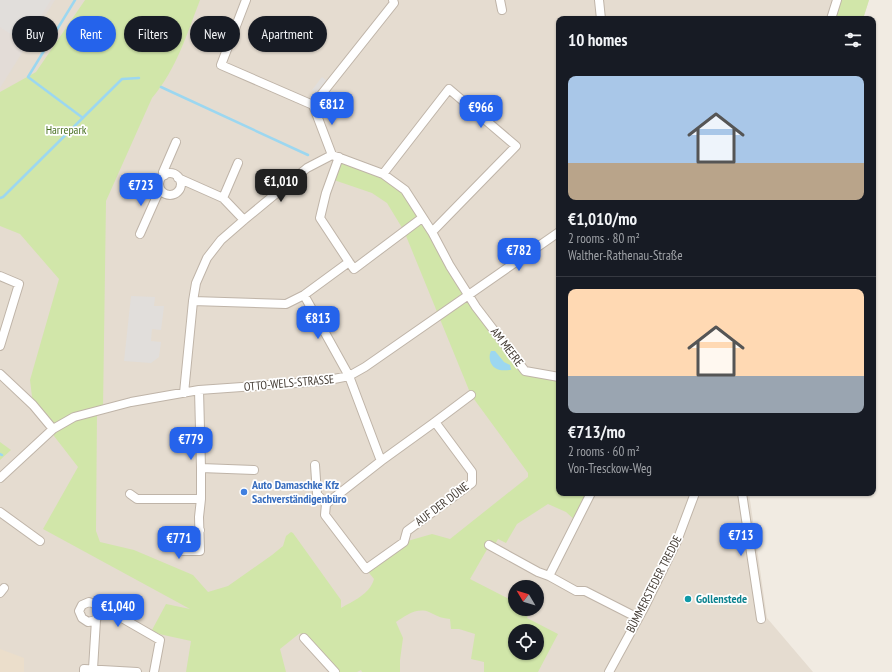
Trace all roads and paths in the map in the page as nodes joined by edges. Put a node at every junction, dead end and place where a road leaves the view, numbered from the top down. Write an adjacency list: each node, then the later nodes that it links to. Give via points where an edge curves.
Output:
1 (246, 0): 9 (street, via 221,65)
2 (393, 0): 9 (street, via 394,3)
3 (500, 0): 6 (street)
4 (599, 0): 7 (street)
5 (837, 0): 8 (street)
6 (502, 10)
7 (600, 16)
8 (832, 16)
9 (313, 105): 11 (street)
10 (176, 142): 14 (street, via 163,172)
11 (336, 156): 13 (street, AM MEERE); 19 (street, via 307,168); 23 (street, via 320,218)
12 (238, 163): 17 (street)
13 (383, 174): 18 (street, AM MEERE, via 405,190); 20 (street, via 449,89 516,146)
14 (165, 175): 15 (street, via 171,173); 16 (street, via 160,179)
15 (178, 178): 16 (street, via 180,184 175,193 165,194); 17 (street)
16 (160, 189): 21 (street)
17 (223, 198): 19 (street)
18 (422, 218): 20 (street, AM MEERE); 23 (street, via 354,269)
19 (244, 220): 27 (street, via 221,240 207,258 196,283)
20 (432, 232): 26 (street, AM MEERE)
21 (140, 234)
22 (556, 234): 26 (street, OTTO-WELS-STRASSE)
23 (349, 262): 25 (street)
24 (0, 276): 28 (street, via 20,284)
25 (304, 295): 27 (street, via 286,304); 30 (street)
26 (468, 295): 30 (street, OTTO-WELS-STRASSE); 31 (street, AM MEERE, via 525,371)
27 (193, 301): 33 (street)
28 (0, 346)
29 (0, 374): 36 (street, via 33,405)
30 (349, 376): 32 (street, OTTO-WELS-STRASSE, via 324,381); 37 (street)
31 (556, 376)
32 (199, 390): 33 (street, OTTO-WELS-STRASSE); 39 (street)
33 (184, 393): 36 (street, OTTO-WELS-STRASSE, via 131,402 74,416)
34 (471, 396): 35 (street)
35 (435, 422): 37 (street); 47 (street, AUF DER DÜNE, via 472,472 472,483 407,531 404,542 366,569 325,515)
36 (53, 429): 41 (street, OTTO-WELS-STRASSE)
37 (381, 461): 47 (street)
38 (315, 465): 47 (street, AUF DER DÜNE, via 317,494)
39 (201, 468): 40 (street); 46 (street)
40 (254, 470)
41 (0, 478)
42 (130, 494): 46 (street, via 137,499)
43 (589, 496): 52 (street)
44 (694, 496): 53 (street, BÜMMERSTEDER TREDDE, via 677,541)
45 (742, 496): 54 (street)
46 (201, 499): 49 (street, via 198,517)
47 (326, 504)
48 (0, 512): 50 (street)
49 (200, 530)
50 (40, 541)
51 (489, 546): 52 (street)
52 (548, 576): 53 (street, via 576,591 585,591)
53 (638, 618): 61 (street, BÜMMERSTEDER TREDDE)
54 (760, 619)
55 (304, 638): 60 (street)
56 (93, 670): 57 (street, via 84,669); 58 (street); 59 (street, via 98,617 115,614 160,640)
57 (84, 672)
58 (137, 672)
59 (154, 672)
60 (335, 672)
61 (609, 672)

